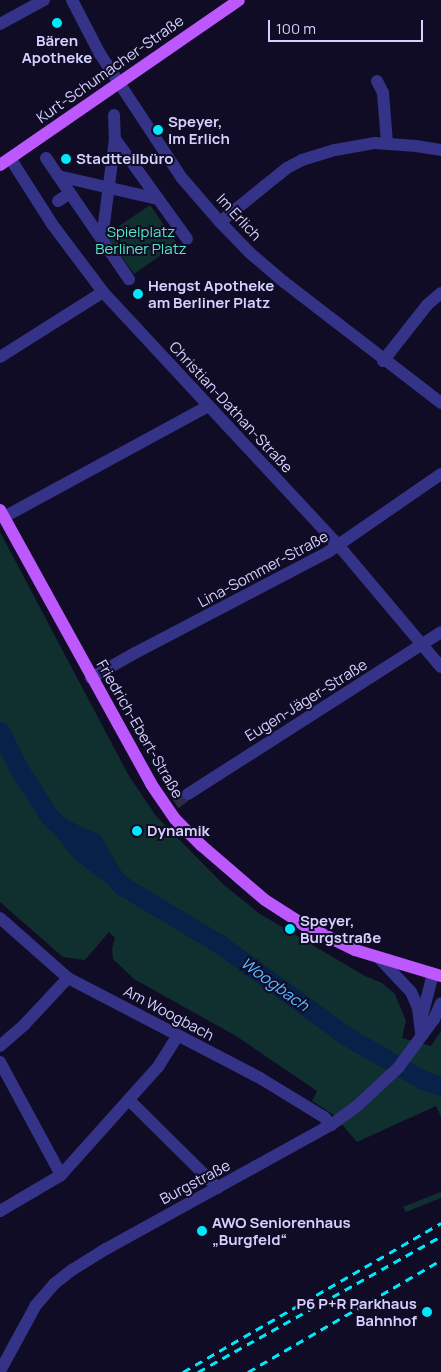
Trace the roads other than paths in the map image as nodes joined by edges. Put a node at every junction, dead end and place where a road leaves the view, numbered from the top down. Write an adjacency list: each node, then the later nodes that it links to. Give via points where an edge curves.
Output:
1 (44, 0): 4 (street)
2 (72, 0): 6 (street, Im Erlich)
3 (239, 0): 6 (main road, Kurt-Schumacher-Straße)
4 (0, 24)
5 (377, 81): 9 (street, via 383,93)
6 (119, 83): 12 (main road, Kurt-Schumacher-Straße); 18 (street, Im Erlich, via 180,177)
7 (114, 115): 8 (street)
8 (115, 139): 14 (street); 16 (street)
9 (387, 143): 10 (street); 18 (street, via 335,150 300,161 286,168)
10 (441, 150)
11 (46, 158): 13 (street)
12 (5, 162): 22 (street, Christian-Dathan-Straße)
13 (58, 176): 14 (street); 15 (street)
14 (108, 188): 16 (street); 19 (street)
15 (70, 192): 17 (street); 19 (street)
16 (158, 199): 20 (street)
17 (58, 201)
18 (220, 222): 25 (street, Im Erlich, via 250,253)
19 (102, 239): 21 (street)
20 (187, 239)
21 (129, 279)
22 (104, 292): 24 (street); 27 (street, Christian-Dathan-Straße)
23 (441, 293): 25 (street, via 426,305)
24 (0, 357)
25 (384, 361): 26 (street, Im Erlich)
26 (441, 403)
27 (208, 406): 29 (street); 30 (street, Christian-Dathan-Straße)
28 (441, 474): 30 (street, Lina-Sommer-Straße)
29 (2, 513): 34 (main road, Friedrich-Ebert-Straße)
30 (339, 546): 32 (street, Christian-Dathan-Straße); 34 (street, Lina-Sommer-Straße)
31 (441, 632): 32 (street, Eugen-Jäger-Straße)
32 (422, 645): 33 (street, Christian-Dathan-Straße); 35 (street, Eugen-Jäger-Straße)
33 (441, 667)
34 (91, 678): 37 (main road, Friedrich-Ebert-Straße, via 171,806 201,845 264,900 329,939)
35 (188, 794)
36 (0, 918): 39 (street, Am Woogbach)
37 (379, 958): 38 (main road, Friedrich-Ebert-Straße); 41 (street, via 411,992)
38 (437, 975): 41 (street, Burgstraße)
39 (68, 978): 42 (street, Am Woogbach); 43 (street, via 24,1026)
40 (441, 1003): 41 (street, Burgstraße, via 434,1019)
41 (420, 1032): 46 (street, Burgstraße, via 391,1076)
42 (177, 1036): 45 (street, via 158,1067); 46 (street, Am Woogbach, via 260,1078)
43 (0, 1046)
44 (0, 1062): 47 (street)
45 (129, 1100): 47 (street); 48 (street)
46 (331, 1124): 48 (street, Burgstraße)
47 (61, 1175): 49 (street)
48 (218, 1188): 50 (street, Burgstraße, via 106,1249 54,1284 36,1305)
49 (0, 1211)
50 (0, 1371)

